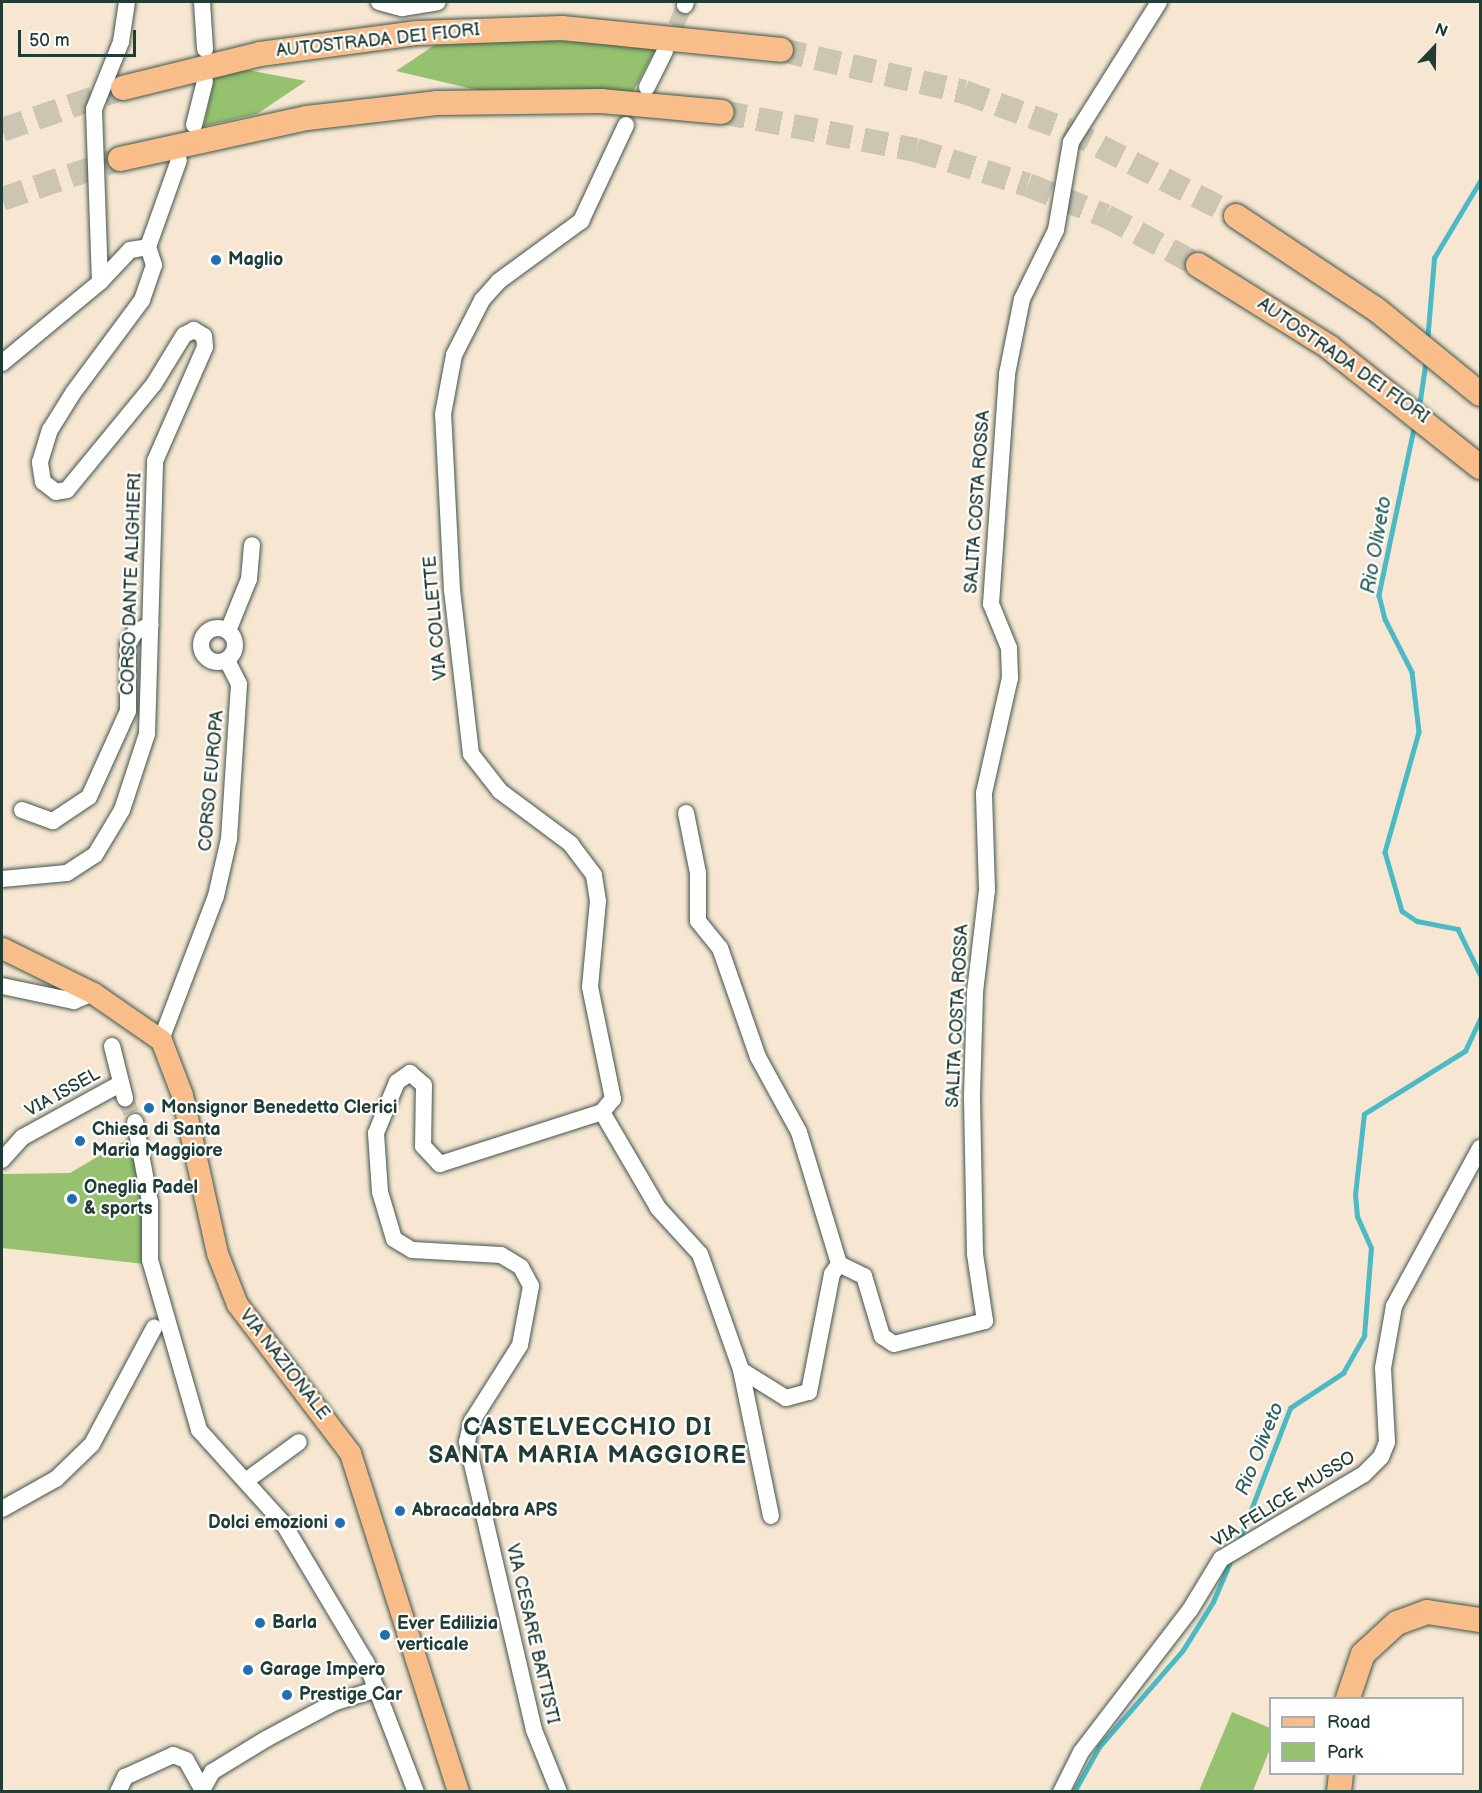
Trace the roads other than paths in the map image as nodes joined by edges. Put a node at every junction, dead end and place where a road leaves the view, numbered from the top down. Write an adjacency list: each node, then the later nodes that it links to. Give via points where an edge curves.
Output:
1 (127, 2): 20 (street, via 121,42 94,109)
2 (202, 2): 6 (street)
3 (379, 2): 4 (street, via 402,8)
4 (438, 2)
5 (1159, 2): 40 (street, SALITA COSTA ROSSA, via 1071,142 1056,230 1022,299 1007,374 991,604 1009,648 1010,678 984,793 987,890 976,981 972,1095 975,1254 984,1321 894,1344 882,1336 864,1276)
6 (205, 49)
7 (781, 50): 11 (highway, AUTOSTRADA DEI FIORI, via 635,32 490,29 261,54)
8 (665, 51): 10 (street)
9 (205, 81): 13 (street)
10 (647, 87)
11 (123, 88)
12 (722, 112): 15 (highway, via 601,101 436,103 307,117)
13 (194, 125)
14 (626, 125): 36 (street, VIA COLLETTE, via 581,221 499,281 482,300 454,355 443,414 452,590 471,754 500,791 571,844 594,875 598,901 591,996 614,1092)
15 (120, 159)
16 (179, 160): 18 (street)
17 (1236, 216): 22 (highway, via 1377,310)
18 (147, 247): 20 (street, via 130,250); 25 (street, CORSO DANTE ALIGHIERI, via 154,265 142,300 73,393 50,430 40,462 43,482 56,492 67,490 154,384 184,335 194,330 204,336 205,347 155,461)
19 (1198, 265): 23 (highway, AUTOSTRADA DEI FIORI, via 1329,347)
20 (100, 282): 21 (street)
21 (2, 363)
22 (1480, 394)
23 (1480, 467)
24 (252, 545): 26 (street, CORSO EUROPA, via 249,579)
25 (151, 625): 28 (street, via 135,632 128,644 128,711 89,797 53,821); 30 (street, CORSO DANTE ALIGHIERI, via 147,734 104,845 67,873)
26 (228, 631): 27 (street, CORSO EUROPA, via 236,645); 27 (street, via 211,629 201,647 211,661)
27 (228, 660): 34 (street, CORSO EUROPA, via 238,684 229,839 216,896)
28 (22, 810)
29 (686, 813): 40 (street, via 698,873 698,921 720,948 758,1057 799,1132)
30 (2, 879)
31 (2, 948): 33 (main road)
32 (2, 986): 33 (street, via 74,1001)
33 (93, 993): 34 (main road)
34 (161, 1040): 54 (main road, VIA NAZIONALE, via 182,1095 217,1253 237,1304 350,1454)
35 (112, 1046): 39 (street, VIA ISSEL, via 122,1092 23,1137)
36 (602, 1112): 42 (street, via 658,1208 700,1254); 55 (street, VIA CESARE BATTISTI, via 440,1164 423,1146 424,1085 410,1074 397,1082 376,1127 380,1192 394,1239 412,1250 501,1256 521,1267 531,1286 520,1345 472,1421 467,1442 531,1719)
37 (135, 1122): 44 (street, via 150,1202 150,1260 191,1408 212,1449)
38 (1480, 1148): 56 (street, VIA FELICE MUSSO, via 1394,1306 1383,1368 1387,1442 1381,1457 1364,1474 1221,1559 1190,1610 1081,1752)
39 (2, 1160)
40 (839, 1264): 42 (street, via 832,1274 809,1392 786,1398)
41 (154, 1328): 45 (street, via 92,1444 56,1479)
42 (741, 1370): 46 (street)
43 (299, 1442): 44 (street)
44 (247, 1480): 48 (street, via 283,1522)
45 (2, 1509)
46 (771, 1516)
47 (1480, 1620): 49 (highway, via 1427,1612 1397,1623 1363,1654)
48 (377, 1689): 51 (street, via 333,1703 275,1734 212,1772); 53 (street)
49 (1348, 1697)
50 (1341, 1775): 57 (highway)
51 (200, 1788): 52 (street, via 186,1760 173,1755 125,1777)
52 (118, 1791)
53 (416, 1791)
54 (458, 1791)
55 (559, 1791)
56 (1061, 1791)
57 (1339, 1791)

